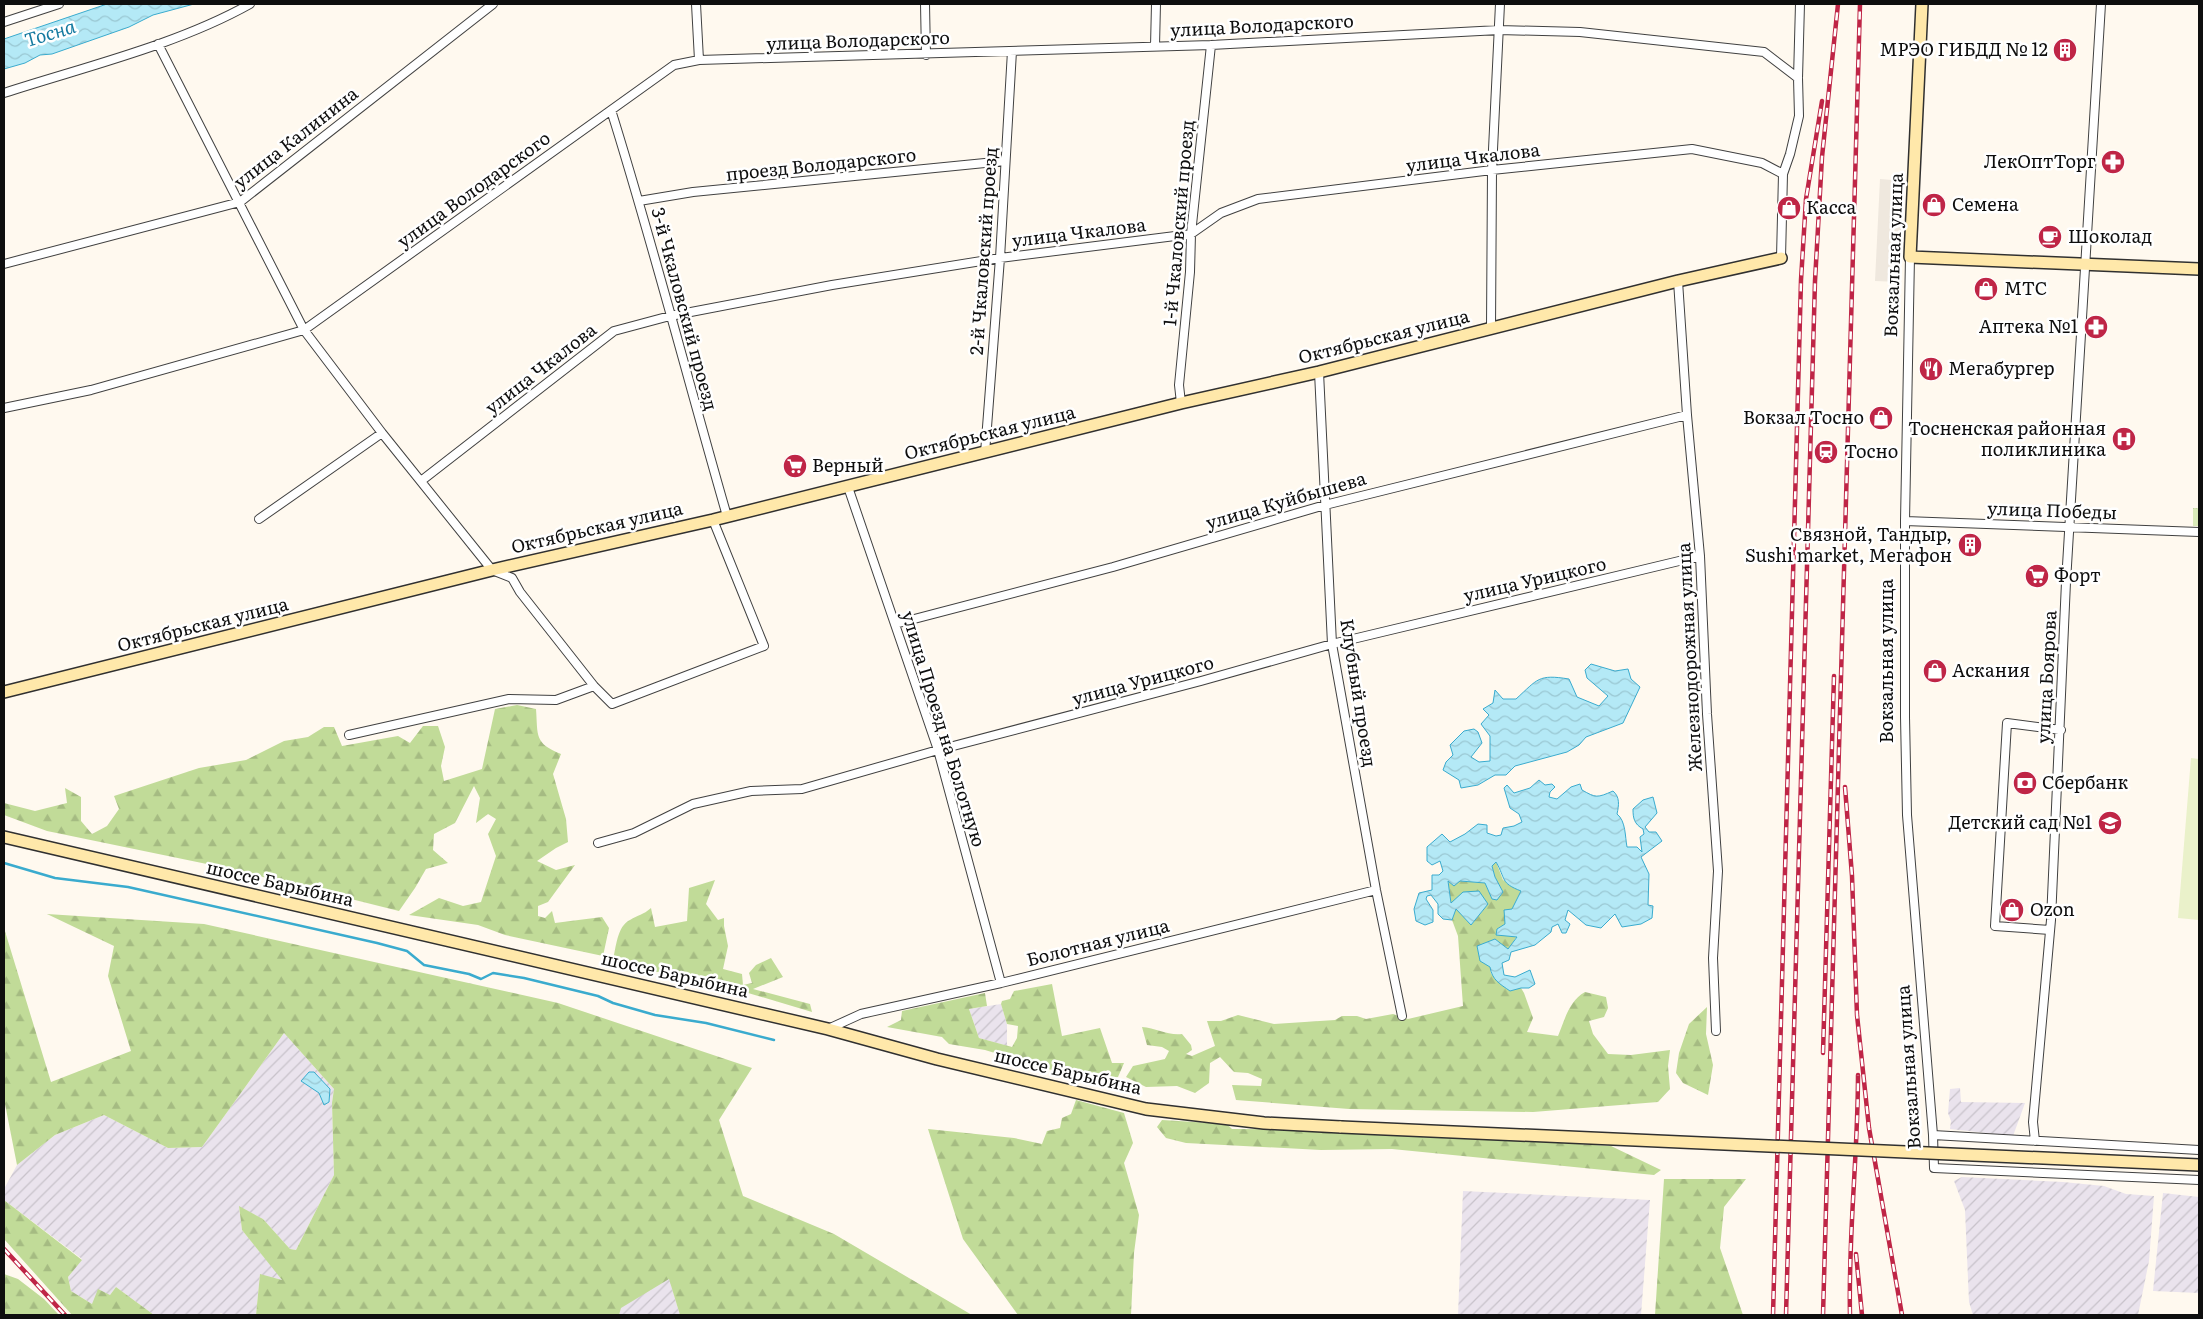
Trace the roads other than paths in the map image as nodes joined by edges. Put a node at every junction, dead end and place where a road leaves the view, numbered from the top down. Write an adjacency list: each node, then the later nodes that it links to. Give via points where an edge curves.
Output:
1 (59, 4): 11 (street)
2 (250, 4): 13 (street)
3 (493, 4): 26 (street, улица Калинина)
4 (696, 4): 18 (street)
5 (926, 4): 17 (street)
6 (1156, 4): 15 (street)
7 (1500, 4): 12 (street)
8 (1800, 4): 19 (street)
9 (1922, 4): 28 (street, Вокзальная улица)
10 (2101, 4): 32 (street, улица Боярова)
11 (4, 22)
12 (1499, 30): 14 (street, улица Володарского); 19 (street, улица Володарского, via 1580,32 1764,52); 23 (street)
13 (158, 44): 20 (street); 26 (street)
14 (1211, 45): 15 (street, улица Володарского); 27 (street, 1-й Чкаловский проезд)
15 (1155, 46): 16 (street, улица Володарского)
16 (1012, 51): 17 (street, улица Володарского); 22 (street, 2-й Чкаловский проезд)
17 (926, 54): 18 (street, улица Володарского)
18 (699, 60): 21 (street, улица Володарского, via 674,65)
19 (1798, 78): 24 (street, via 1799,116)
20 (4, 93)
21 (611, 110): 25 (street, 3-й Чкаловский проезд); 37 (street, улица Володарского)
22 (1005, 161): 25 (street, проезд Володарского); 29 (street, 2-й Чкаловский проезд)
23 (1492, 170): 24 (street, улица Чкалова, via 1692,149 1762,164); 27 (street, улица Чкалова, via 1258,199 1222,213); 36 (street)
24 (1783, 174): 30 (street)
25 (639, 200): 35 (street, 3-й Чкаловский проезд)
26 (240, 202): 31 (street, улица Калинина); 37 (street)
27 (1191, 234): 29 (street, улица Чкалова); 39 (street, 1-й Чкаловский проезд, via 1179,385)
28 (1910, 257): 32 (street); 50 (street, Вокзальная улица)
29 (1000, 258): 35 (street, улица Чкалова); 43 (street, 2-й Чкаловский проезд)
30 (1781, 258): 34 (street, Октябрьская улица)
31 (4, 264)
32 (2086, 264): 33 (street); 51 (street, улица Боярова)
33 (2199, 269)
34 (1678, 281): 36 (street, Октябрьская улица); 41 (street, Железнодорожная улица)
35 (670, 316): 44 (street, улица Чкалова, via 614,332); 47 (street, 3-й Чкаловский проезд)
36 (1491, 328): 38 (street, Октябрьская улица)
37 (304, 330): 40 (street, улица Володарского, via 91,390); 42 (street)
38 (1319, 372): 39 (street, Октябрьская улица); 46 (street, Клубный проезд)
39 (1181, 403): 43 (street, Октябрьская улица)
40 (4, 408)
41 (1687, 415): 46 (street, улица Куйбышева); 53 (street, Железнодорожная улица)
42 (382, 432): 44 (street); 48 (street)
43 (985, 453): 45 (street, Октябрьская улица)
44 (421, 481): 54 (street)
45 (848, 487): 47 (street, Октябрьская улица); 55 (street, улица Проезд на Болотную)
46 (1324, 505): 55 (street, улица Куйбышева); 56 (street, Клубный проезд)
47 (727, 516): 49 (street, Октябрьская улица)
48 (259, 519)
49 (713, 520): 54 (street, Октябрьская улица); 57 (street, via 764,646 612,704)
50 (1904, 521): 51 (street, улица Победы); 70 (street, Вокзальная улица, via 1907,815)
51 (2070, 527): 52 (street, улица Победы); 59 (street, улица Боярова)
52 (2199, 532)
53 (1700, 556): 56 (street, улица Урицкого); 69 (street, Железнодорожная улица, via 1718,871 1713,958)
54 (492, 570): 57 (street, via 512,578); 58 (street, Октябрьская улица)
55 (896, 624): 61 (street, улица Проезд на Болотную)
56 (1332, 644): 61 (street, улица Урицкого); 64 (street, Клубный проезд)
57 (594, 686): 60 (street, via 556,700 509,699)
58 (4, 692)
59 (2060, 730): 65 (street, улица Боярова); 65 (street, via 2007,723 1996,926)
60 (349, 735)
61 (938, 750): 63 (street, улица Урицкого, via 802,789 750,791 693,804 634,833); 66 (street, улица Проезд на Болотную)
62 (4, 837): 68 (street, шоссе Барыбина)
63 (598, 843)
64 (1376, 890): 66 (street, Болотная улица); 67 (street, Клубный проезд)
65 (2050, 930): 71 (street, улица Боярова)
66 (1001, 983): 68 (street, Болотная улица, via 861,1014)
67 (1402, 1016)
68 (828, 1029): 73 (street, шоссе Барыбина, bridge, via 936,1059 1146,1109 1264,1123)
69 (1716, 1031)
70 (1933, 1135): 71 (street); 74 (street, Вокзальная улица, via 1934,1168)
71 (2034, 1141): 72 (street)
72 (2199, 1150)
73 (2199, 1165)
74 (2199, 1180)

